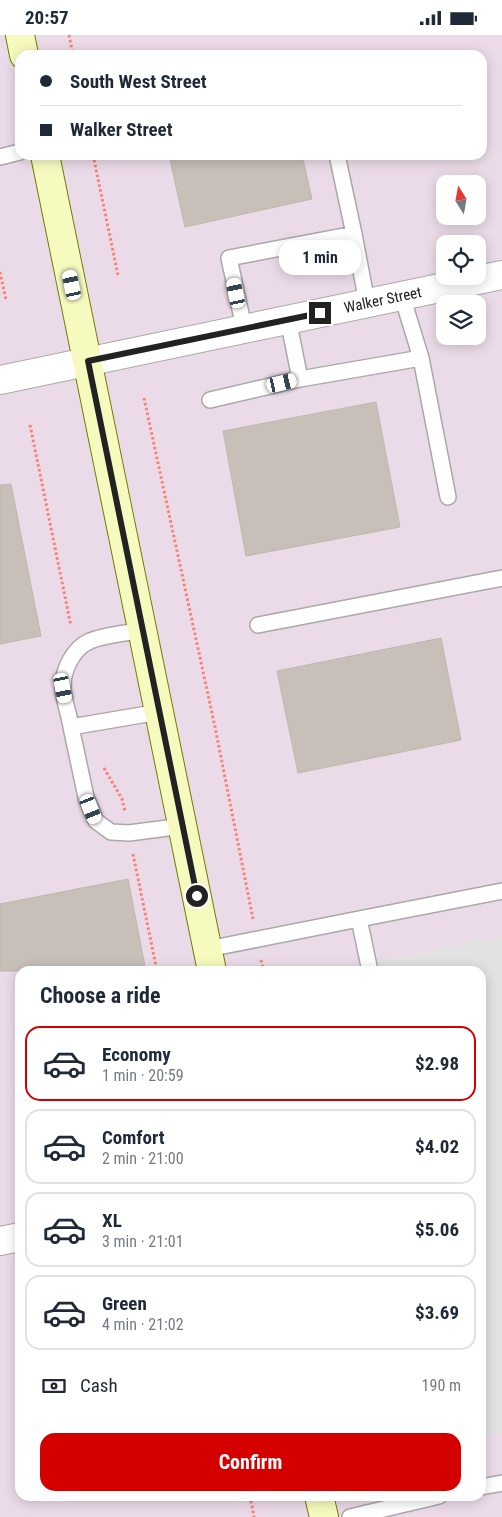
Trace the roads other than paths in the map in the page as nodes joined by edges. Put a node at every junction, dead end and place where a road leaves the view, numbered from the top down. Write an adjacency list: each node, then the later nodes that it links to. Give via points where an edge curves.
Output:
1 (20, 35): 2 (main road)
2 (23, 50)
3 (15, 153): 4 (lane)
4 (0, 157)
5 (46, 160): 14 (main road)
6 (338, 160): 7 (lane)
7 (354, 234): 10 (lane); 12 (lane, via 229,258)
8 (502, 275): 9 (street, Walker Street)
9 (402, 296): 10 (street, Walker Street); 13 (lane)
10 (367, 303): 11 (street, Walker Street)
11 (288, 319): 12 (street, Walker Street); 15 (lane)
12 (244, 328): 14 (street, Walker Street)
13 (421, 358): 15 (lane); 18 (lane)
14 (88, 361): 16 (street, Walker Street); 21 (main road)
15 (300, 379): 17 (lane)
16 (0, 380)
17 (210, 400)
18 (448, 497)
19 (502, 578): 20 (lane)
20 (258, 625)
21 (143, 630): 22 (main road); 23 (lane, via 91,640 72,657 63,688)
22 (159, 712): 23 (lane); 24 (main road)
23 (71, 727): 24 (lane, via 86,797 96,821 111,832 120,833)
24 (183, 826): 27 (main road)
25 (502, 891): 26 (lane)
26 (359, 919): 27 (lane, via 257,939); 28 (lane)
27 (210, 960)
28 (369, 966)
29 (15, 1238): 30 (street)
30 (0, 1241)
31 (502, 1483): 32 (lane)
32 (486, 1486)
33 (321, 1501): 35 (main road)
34 (418, 1501): 36 (lane)
35 (324, 1517)
36 (350, 1517)

